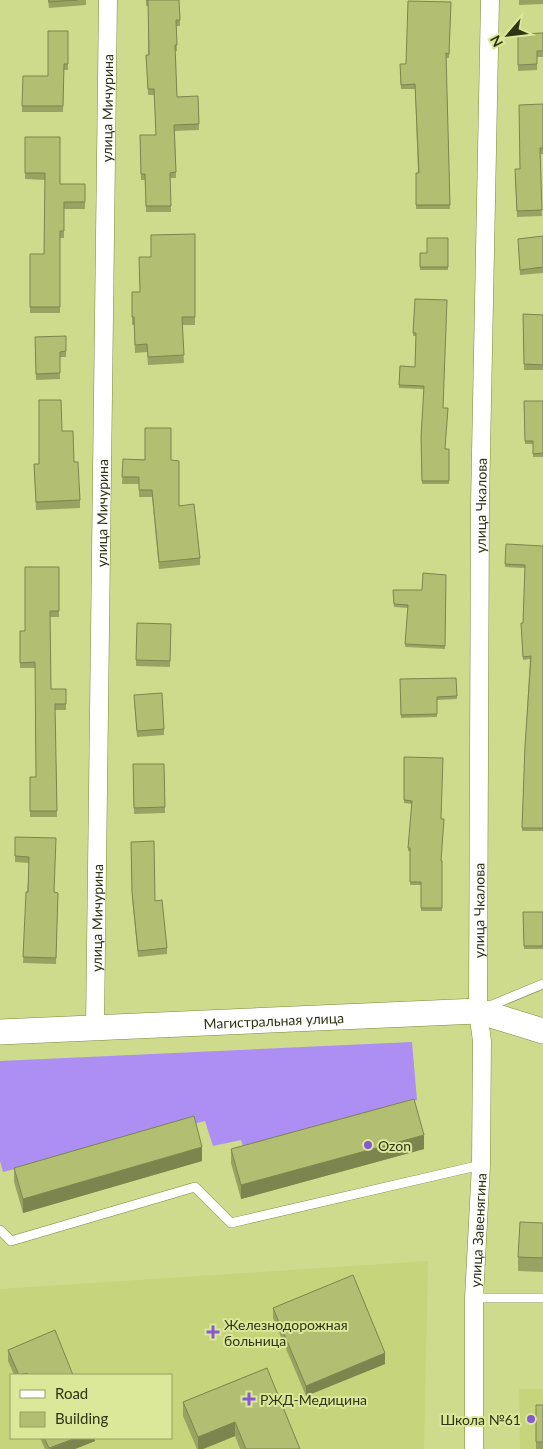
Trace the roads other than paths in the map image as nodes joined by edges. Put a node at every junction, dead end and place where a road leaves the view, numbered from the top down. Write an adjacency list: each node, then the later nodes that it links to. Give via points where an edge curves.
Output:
1 (108, 0): 5 (street, улица Мичурина)
2 (490, 0): 4 (street, улица Чкалова, via 480,513)
3 (543, 984): 4 (lane)
4 (478, 1011): 5 (main road, Магистральная улица); 6 (main road, Магистральная улица); 8 (street, улица Завенягина, via 482,1041)
5 (95, 1027): 7 (main road, Магистральная улица)
6 (543, 1031)
7 (0, 1032)
8 (481, 1165): 9 (lane, via 231,1223 194,1187 11,1241); 10 (street, улица Завенягина)
9 (0, 1230)
10 (474, 1298): 11 (lane); 12 (street, улица Завенягина)
11 (543, 1298)
12 (474, 1449)

